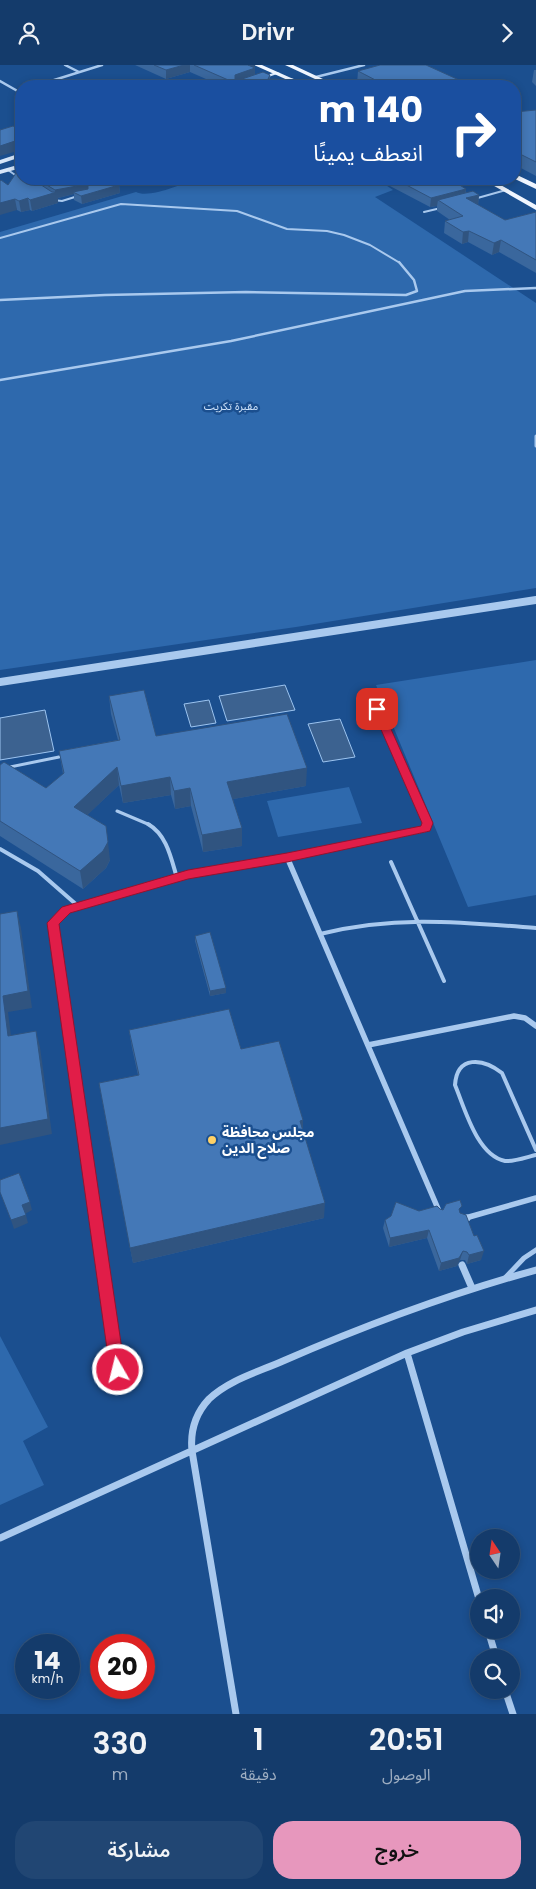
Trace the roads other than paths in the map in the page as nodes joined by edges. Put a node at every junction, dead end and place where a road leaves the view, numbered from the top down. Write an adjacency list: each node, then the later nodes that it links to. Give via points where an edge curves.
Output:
1 (65, 65): 6 (street)
2 (102, 65): 6 (street)
3 (257, 65): 7 (main road)
4 (288, 65): 8 (main road)
5 (364, 65): 8 (street)
6 (80, 72): 10 (street)
7 (278, 73): 9 (main road); 11 (main road)
8 (316, 77): 13 (main road)
9 (292, 79): 12 (main road)
10 (54, 80)
11 (256, 80)
12 (289, 80)
13 (322, 80)
14 (0, 81): 15 (street)
15 (15, 89)
16 (15, 157): 17 (main road)
17 (0, 162)
18 (15, 168): 19 (main road)
19 (8, 170): 20 (main road); 21 (lane)
20 (0, 172)
21 (15, 175)
22 (521, 178): 26 (main road)
23 (502, 185): 24 (main road)
24 (507, 187): 25 (main road); 29 (lane); 31 (main road)
25 (516, 187)
26 (536, 187)
27 (78, 196): 28 (lane)
28 (53, 200)
29 (467, 201)
30 (441, 208): 32 (lane)
31 (536, 208)
32 (424, 212)
33 (0, 238): 35 (lane, via 121,204 253,213 283,228 332,232 374,246 406,269 417,287)
34 (536, 288): 36 (lane, via 490,289)
35 (414, 293): 36 (lane); 37 (lane, via 237,292)
36 (422, 300): 38 (lane, via 231,341)
37 (0, 301)
38 (0, 380)
39 (536, 436): 40 (street)
40 (536, 446)
41 (536, 600): 42 (street)
42 (0, 682)
43 (370, 692): 48 (street, via 428,823 426,829)
44 (59, 757): 45 (lane)
45 (0, 769)
46 (117, 811): 50 (lane, via 143,821 160,833 165,839)
47 (0, 849): 51 (lane, via 38,871)
48 (287, 857): 50 (lane); 54 (street)
49 (391, 862): 52 (lane)
50 (177, 878): 51 (lane)
51 (78, 906): 70 (lane, via 66,910 53,923)
52 (417, 919): 53 (lane); 54 (lane, via 370,923); 55 (lane)
53 (536, 928)
54 (320, 935): 57 (street)
55 (444, 981)
56 (536, 1026): 57 (street, via 525,1018 514,1016)
57 (368, 1045): 61 (street)
58 (536, 1150): 59 (lane, via 497,1068 478,1061 459,1068 455,1085 480,1143 488,1153 506,1161)
59 (536, 1155)
60 (536, 1198): 62 (street)
61 (440, 1214)
62 (462, 1219)
63 (536, 1250): 66 (lane)
64 (462, 1265): 67 (street)
65 (536, 1270): 66 (street)
66 (504, 1279): 67 (street)
67 (472, 1288): 71 (street, via 357,1330 227,1386 197,1414 191,1432)
68 (536, 1310): 69 (street)
69 (407, 1353): 71 (street); 73 (street)
70 (118, 1370)
71 (192, 1451): 72 (street); 75 (street)
72 (0, 1538)
73 (476, 1589)
74 (508, 1699): 76 (street)
75 (236, 1714)
76 (512, 1714)

